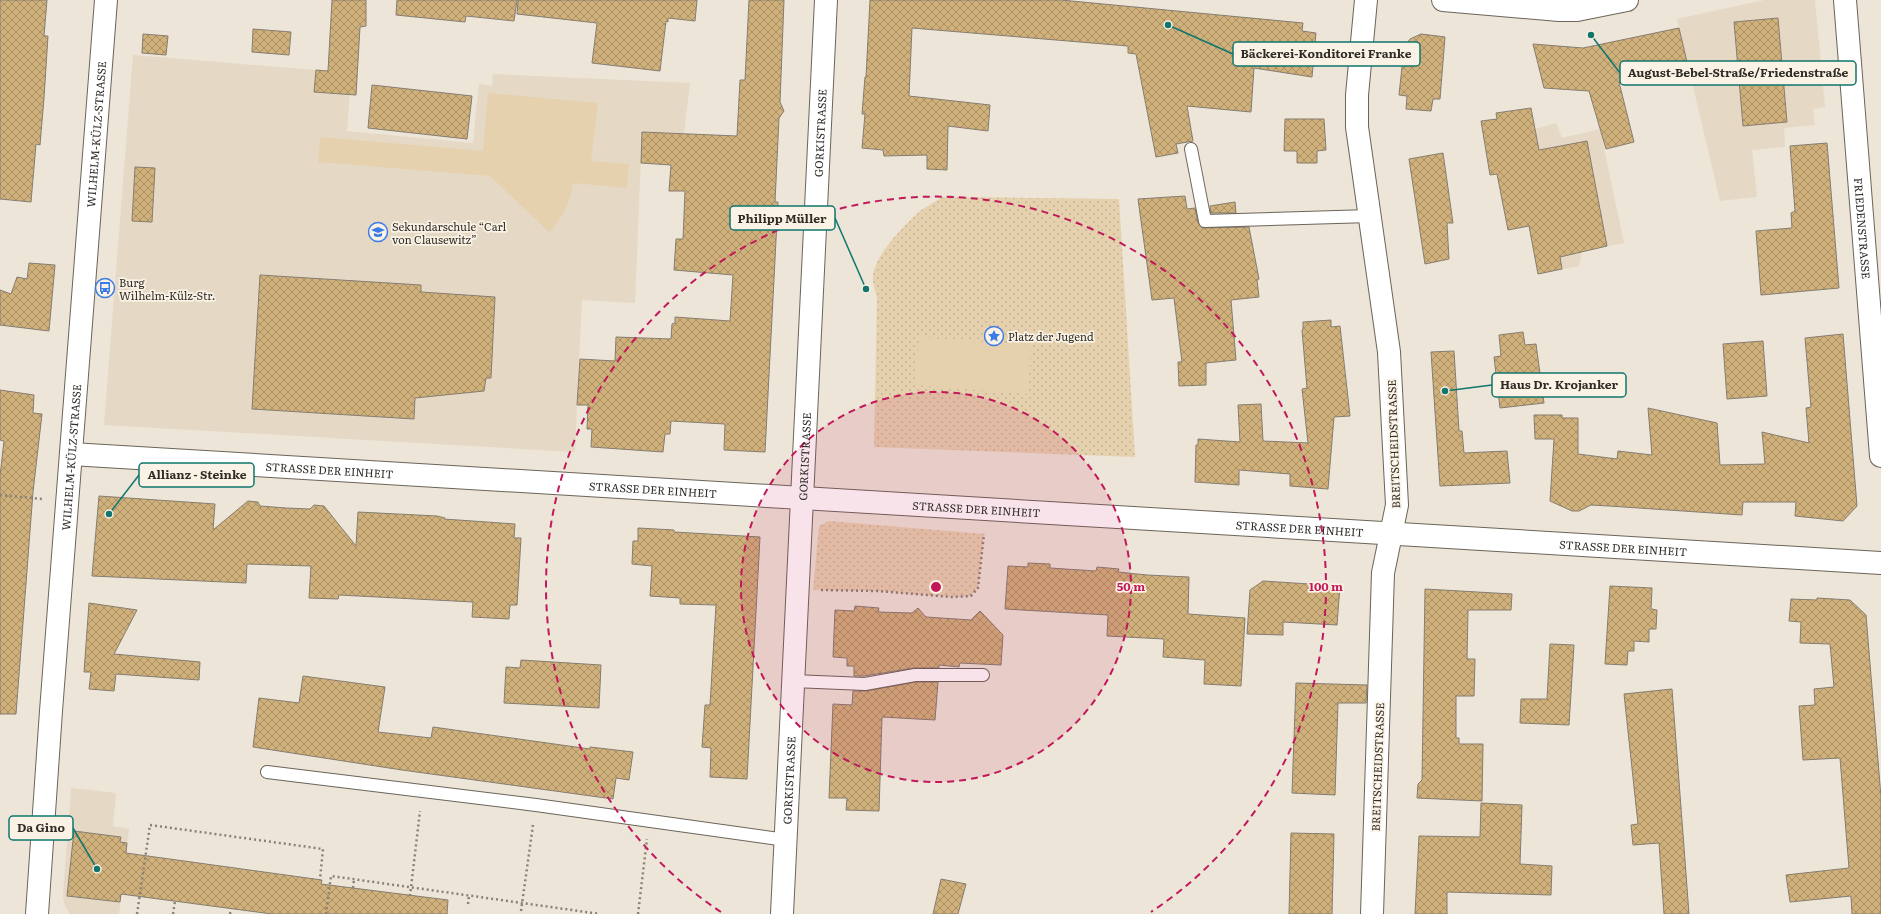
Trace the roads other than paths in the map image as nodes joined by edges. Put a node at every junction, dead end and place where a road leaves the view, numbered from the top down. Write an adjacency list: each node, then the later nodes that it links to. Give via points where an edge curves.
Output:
1 (106, 0): 9 (street, WILHELM-KÜLZ-STRASSE)
2 (826, 0): 11 (street, GORKISTRASSE)
3 (1366, 0): 8 (street, BREITSCHEIDSTRASSE, via 1357,95 1357,127)
4 (1443, 0): 5 (street, via 1559,10 1577,10)
5 (1627, 0)
6 (1845, 0): 10 (street, FRIEDENSTRASSE)
7 (1191, 149): 8 (lane, via 1204,221)
8 (1370, 216): 12 (street, BREITSCHEIDSTRASSE, via 1392,389 1397,505)
9 (71, 454): 11 (street, STRASSE DER EINHEIT); 18 (street, WILHELM-KÜLZ-STRASSE)
10 (1881, 456)
11 (802, 497): 12 (street, STRASSE DER EINHEIT); 15 (street, GORKISTRASSE)
12 (1391, 534): 13 (street, STRASSE DER EINHEIT); 20 (street, BREITSCHEIDSTRASSE, via 1383,573)
13 (1881, 563)
14 (983, 675): 15 (lane, via 915,675 865,684)
15 (793, 681): 17 (street, GORKISTRASSE)
16 (267, 772): 17 (lane)
17 (786, 840): 19 (street, GORKISTRASSE)
18 (37, 914)
19 (782, 914)
20 (1372, 914)

